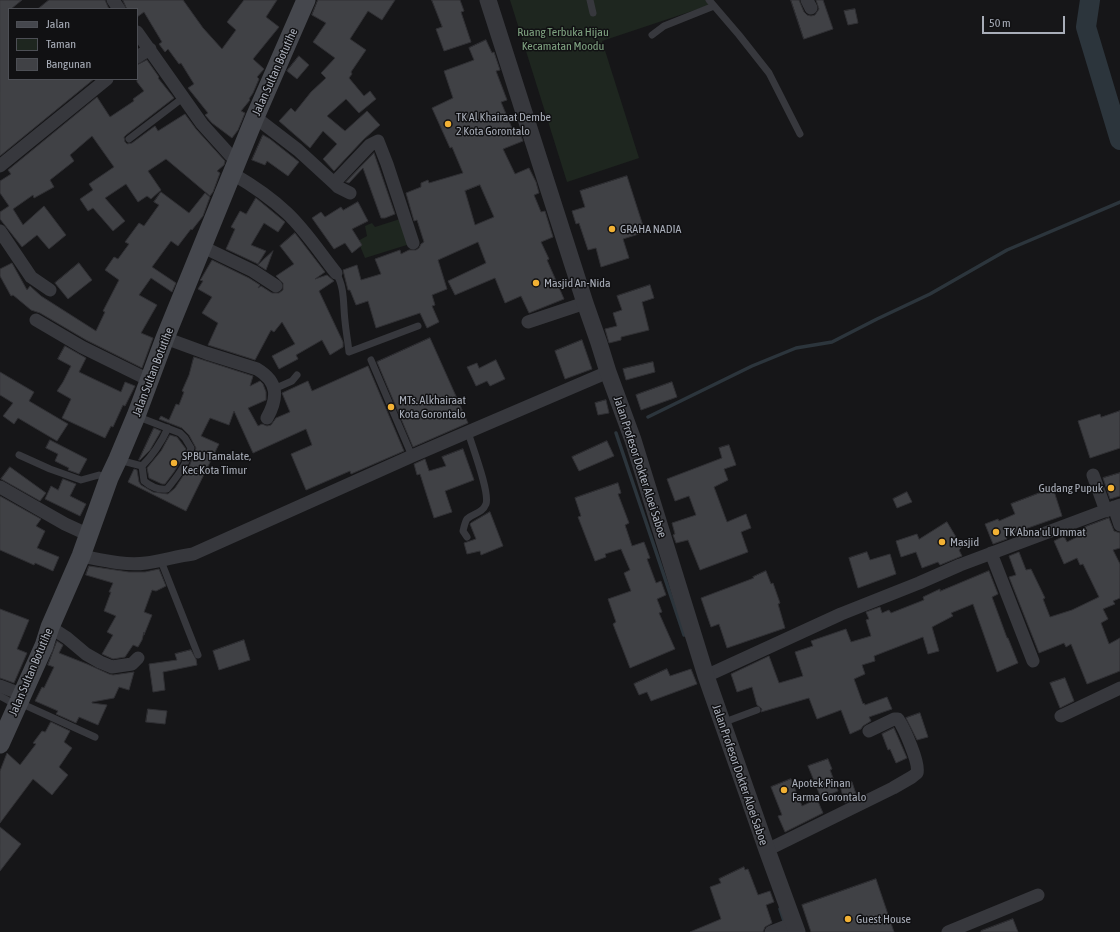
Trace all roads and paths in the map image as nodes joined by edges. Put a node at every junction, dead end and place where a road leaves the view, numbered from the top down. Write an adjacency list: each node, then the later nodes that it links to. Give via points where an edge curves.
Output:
1 (306, 0): 12 (main road, Jalan Sultan Botutihe)
2 (488, 0): 25 (street, Jalan Profesor Dokter Aloei Saboe)
3 (590, 0): 5 (lane)
4 (711, 3): 7 (lane, via 664,26); 13 (lane, via 769,73)
5 (593, 13)
6 (138, 33): 8 (street)
7 (652, 36)
8 (150, 49): 9 (street); 11 (street)
9 (138, 56)
10 (106, 80): 15 (street)
11 (184, 97): 14 (lane); 16 (street, via 230,155)
12 (255, 118): 16 (main road, Jalan Sultan Botutihe); 17 (street, via 298,150)
13 (800, 134)
14 (129, 139)
15 (0, 166)
16 (235, 167): 21 (main road, Jalan Sultan Botutihe); 22 (street, via 253,186 288,214)
17 (334, 183): 18 (street); 20 (street, via 370,145 378,141)
18 (350, 193)
19 (0, 231): 24 (street, via 31,277)
20 (413, 243)
21 (203, 247): 23 (street, via 253,271); 29 (main road, Jalan Sultan Botutihe)
22 (336, 273): 28 (lane, via 341,282 349,352)
23 (276, 286)
24 (50, 290)
25 (585, 303): 27 (street); 31 (street, Jalan Profesor Dokter Aloei Saboe)
26 (36, 320): 33 (street, via 82,347)
27 (528, 322)
28 (418, 326)
29 (165, 338): 33 (main road, Jalan Sultan Botutihe); 34 (street, via 258,370 271,382)
30 (371, 360): 40 (lane)
31 (608, 372): 38 (street); 57 (street, Jalan Profesor Dokter Aloei Saboe, via 633,440)
32 (297, 375): 34 (lane, via 292,381)
33 (149, 380): 35 (main road, Jalan Sultan Botutihe)
34 (274, 389): 36 (street, via 275,400)
35 (136, 416): 37 (lane); 41 (main road, Jalan Sultan Botutihe)
36 (268, 418)
37 (168, 428): 42 (lane, via 159,447); 42 (lane, via 180,433 191,448 185,465 167,489 149,485 144,481)
38 (468, 432): 40 (street); 49 (lane, via 483,480 486,503 479,512 468,518 463,531)
39 (19, 455): 44 (lane, via 50,470 80,480 99,475)
40 (412, 456): 52 (street, via 192,554)
41 (118, 459): 42 (lane); 44 (main road, Jalan Sultan Botutihe)
42 (142, 466)
43 (1093, 475): 46 (street)
44 (108, 478): 48 (main road, Jalan Sultan Botutihe)
45 (0, 487): 48 (street)
46 (1114, 507): 47 (street); 50 (street)
47 (1120, 525)
48 (89, 535): 51 (main road, Jalan Sultan Botutihe)
49 (467, 537)
50 (991, 553): 56 (street); 57 (street, via 842,614)
51 (81, 556): 52 (street, via 134,564); 53 (main road, Jalan Sultan Botutihe)
52 (161, 561): 54 (lane)
53 (50, 627): 55 (street, via 100,662 112,666 132,664); 61 (main road, Jalan Sultan Botutihe, via 44,646)
54 (198, 655)
55 (138, 658)
56 (1033, 661)
57 (706, 676): 64 (street, Jalan Profesor Dokter Aloei Saboe)
58 (0, 686): 61 (street)
59 (1120, 688): 63 (street)
60 (0, 696): 61 (lane, via 9,701)
61 (19, 698): 66 (lane); 67 (main road, Jalan Sultan Botutihe)
62 (757, 710): 64 (lane)
63 (1061, 716)
64 (722, 723): 68 (street, Jalan Profesor Dokter Aloei Saboe)
65 (869, 731): 68 (street, via 894,718 898,719 914,754 917,773 893,788)
66 (95, 737)
67 (0, 744)
68 (767, 850): 70 (street, Jalan Profesor Dokter Aloei Saboe)
69 (1038, 896): 72 (street)
70 (796, 927): 71 (street)
71 (772, 932)
72 (948, 932)

